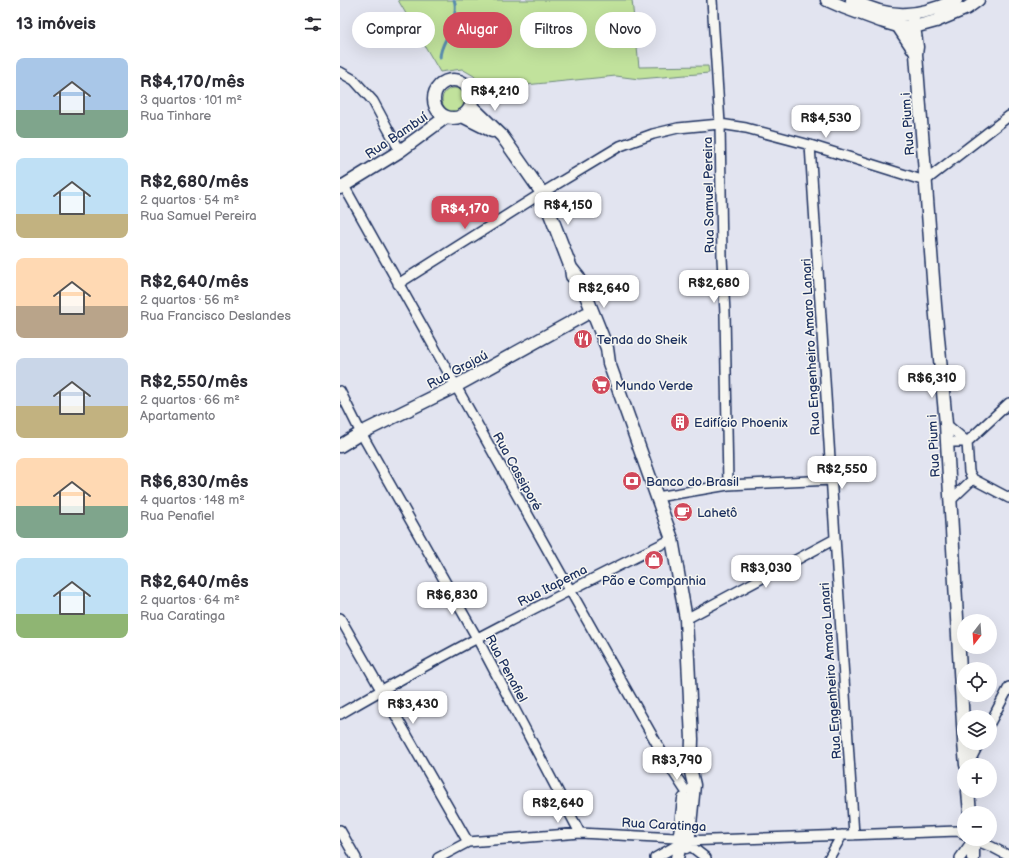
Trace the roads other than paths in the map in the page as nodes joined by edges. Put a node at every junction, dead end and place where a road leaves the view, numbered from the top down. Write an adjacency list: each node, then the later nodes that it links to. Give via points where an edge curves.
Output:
1 (712, 0): 15 (street, Rua Samuel Pereira)
2 (827, 0): 7 (street)
3 (852, 0): 6 (street, via 884,13)
4 (956, 0): 6 (street)
5 (978, 0): 8 (street, via 967,8)
6 (912, 14): 8 (street, Rua Pium i)
7 (898, 26): 8 (street); 9 (street)
8 (914, 27): 9 (street, Rua Pium i)
9 (916, 54): 19 (street, Rua Pium i)
10 (340, 72): 18 (street, via 354,80 373,101)
11 (471, 106): 12 (street); 14 (street, via 471,94 465,84 454,80 443,83 438,87 434,98 437,109); 16 (street)
12 (462, 116): 14 (street); 16 (street)
13 (1009, 116): 19 (street)
14 (446, 117): 18 (street, Rua Bambuí)
15 (720, 124): 17 (street, via 746,128); 21 (street, via 678,128 620,146); 36 (street, Rua Samuel Pereira)
16 (502, 136): 21 (street)
17 (810, 145): 19 (street); 35 (street, Rua Engenheiro Amaro Lanari)
18 (400, 151): 20 (street, Rua Bambuí)
19 (925, 181): 29 (street, Rua Pium i)
20 (342, 187): 23 (street, Rua Cassiporé)
21 (542, 193): 22 (street); 23 (street)
22 (571, 268): 24 (street, via 572,283); 25 (street, via 579,278 607,348)
23 (398, 284): 26 (street, Rua Cassiporé)
24 (586, 314): 25 (street, via 600,350); 26 (street, Rua Grajaú)
25 (609, 362): 37 (street)
26 (456, 386): 30 (street, Rua Grajaú); 42 (street, Rua Cassiporé)
27 (340, 391): 30 (street, Rua Penafiel)
28 (1009, 403): 32 (street)
29 (946, 424): 31 (street, Rua Pium i); 32 (street)
30 (361, 433): 33 (street, Rua Grajaú); 45 (street, Rua Penafiel)
31 (947, 442): 32 (street); 39 (street, Rua Pium i)
32 (967, 442): 34 (street)
33 (340, 446)
34 (973, 479): 38 (street); 39 (street)
35 (831, 480): 36 (street); 41 (street, Rua Engenheiro Amaro Lanari)
36 (728, 485): 37 (street)
37 (657, 497): 40 (street)
38 (1009, 498)
39 (950, 500): 48 (street, Rua Pium i)
40 (672, 539): 42 (street, Rua Itapema); 44 (street)
41 (835, 539): 44 (street); 58 (street, Rua Engenheiro Amaro Lanari)
42 (570, 590): 45 (street, Rua Itapema); 51 (street, Rua Cassiporé)
43 (340, 618): 47 (street)
44 (686, 619): 52 (street, via 692,739)
45 (477, 638): 47 (street, Rua Itapema); 56 (street, Rua Penafiel)
46 (1009, 687): 49 (street)
47 (382, 690): 50 (street, Rua Itapema); 60 (street)
48 (962, 710)
49 (997, 710)
50 (340, 714)
51 (670, 768): 52 (street); 53 (street, Rua Cassiporé)
52 (690, 772): 53 (street); 59 (street, via 694,785 689,835)
53 (685, 790): 59 (street, via 680,834)
54 (340, 830): 65 (street)
55 (957, 831): 58 (street, Rua Caratinga)
56 (580, 833): 59 (street, Rua Caratinga, via 676,838); 60 (street, Rua Caratinga)
57 (842, 835): 58 (street, Rua Caratinga); 59 (street, Rua Caratinga); 71 (street)
58 (854, 835)
59 (684, 841): 67 (street); 68 (street); 69 (street, via 687,851); 70 (street)
60 (468, 842): 66 (street, Rua Caratinga)
61 (971, 846): 64 (street)
62 (990, 846): 63 (street)
63 (1009, 856)
64 (967, 857)
65 (356, 858)
66 (438, 858)
67 (655, 858)
68 (677, 858)
69 (685, 858)
70 (706, 858)
71 (829, 858)

